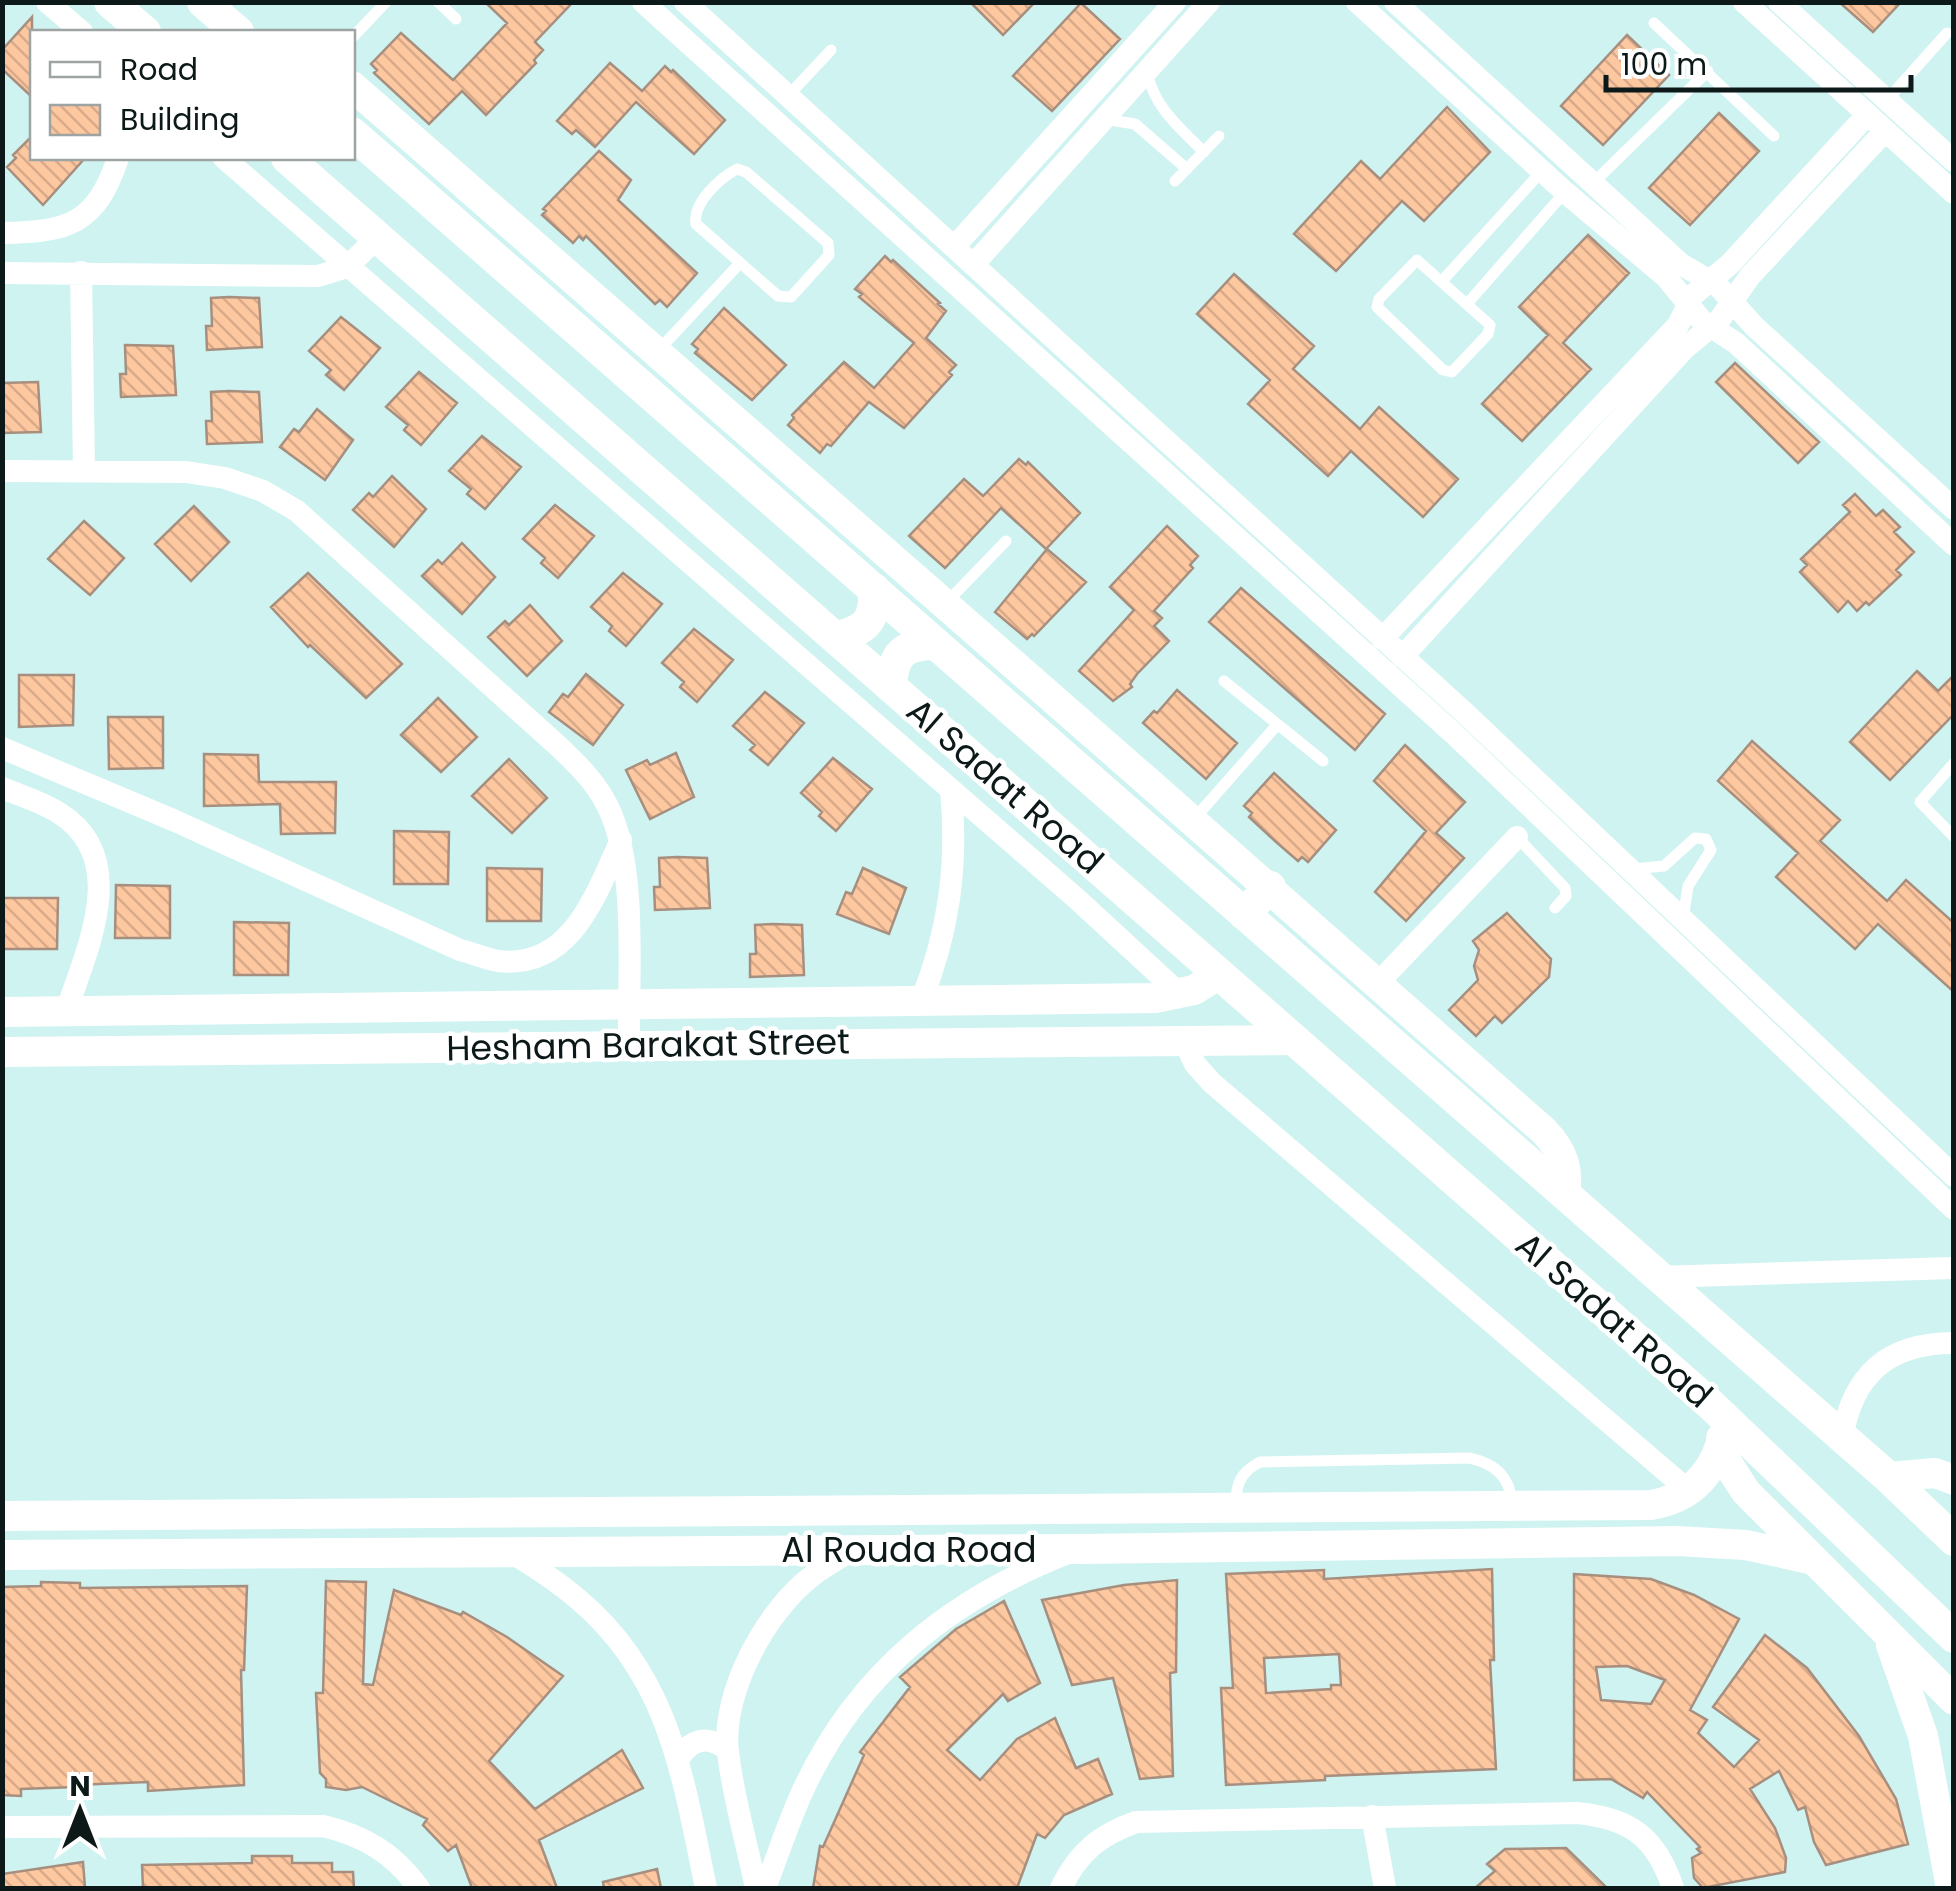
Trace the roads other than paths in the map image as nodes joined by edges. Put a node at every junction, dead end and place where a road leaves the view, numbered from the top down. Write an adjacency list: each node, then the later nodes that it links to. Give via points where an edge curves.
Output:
1 (47, 2): 15 (street)
2 (110, 2): 16 (main road)
3 (386, 2): 18 (lane)
4 (438, 2): 13 (lane)
5 (644, 2): 43 (street)
6 (685, 2): 23 (street)
7 (1174, 2): 47 (street)
8 (1210, 2): 21 (street)
9 (1357, 2): 37 (street)
10 (1395, 2): 39 (street)
11 (1744, 2): 25 (street)
12 (1779, 2): 24 (street)
13 (456, 19)
14 (1654, 23): 20 (lane)
15 (80, 30)
16 (142, 30)
17 (1948, 33): 24 (lane)
18 (355, 35)
19 (831, 50): 23 (lane)
20 (1708, 71): 30 (lane); 39 (lane)
21 (1147, 72): 26 (street); 31 (lane, via 1164,112)
22 (355, 89): 62 (street)
23 (788, 96): 42 (street)
24 (1887, 100): 35 (street)
25 (1868, 115): 27 (street); 54 (street)
26 (1104, 120): 36 (lane, via 1135,124); 49 (street)
27 (1885, 131): 41 (street); 56 (street)
28 (355, 136): 68 (main road, Al Sadat Road)
29 (1220, 136): 31 (lane)
30 (1774, 136)
31 (1204, 152): 36 (lane)
32 (117, 160): 44 (street, via 96,204)
33 (226, 160): 50 (street)
34 (289, 160): 46 (main road, Al Sadat Road)
35 (1954, 161)
36 (1187, 169): 38 (lane)
37 (1542, 171): 40 (street); 55 (lane)
38 (1176, 181)
39 (1594, 182): 54 (street, via 1681,264)
40 (1565, 192): 57 (lane); 58 (street, via 1666,277)
41 (1954, 193)
42 (895, 194): 43 (street); 47 (street)
43 (876, 214): 61 (street)
44 (52, 231): 45 (street); 53 (street)
45 (2, 233)
46 (378, 237): 50 (street); 71 (main road, Al Sadat Road)
47 (954, 248): 49 (street)
48 (740, 263): 48 (lane, via 694,216 737,169 830,250 791,297 778,296); 62 (lane)
49 (973, 265): 59 (street)
50 (347, 267): 51 (street, via 303,276); 83 (street)
51 (81, 272): 53 (street); 64 (street)
52 (2, 273): 53 (street)
53 (52, 273)
54 (1709, 279): 56 (street); 58 (street)
55 (1442, 281): 57 (lane); 57 (lane, via 1414,261 1376,304 1446,371 1491,328)
56 (1734, 301): 60 (street); 65 (street)
57 (1466, 304)
58 (1688, 304): 60 (street); 72 (street, via 1671,333)
59 (1031, 318): 61 (street); 69 (street)
60 (1712, 327): 67 (street); 74 (street, via 1684,349)
61 (1013, 337): 69 (street)
62 (656, 353): 70 (street)
63 (2, 471): 64 (street)
64 (84, 471): 87 (street, via 225,478 296,511 585,772)
65 (1954, 509)
66 (1006, 541): 70 (lane)
67 (1954, 545)
68 (874, 589): 71 (main road, via 867,624); 73 (main road, Al Sadat Road)
69 (1323, 602): 72 (street); 77 (street)
70 (944, 605): 84 (street)
71 (834, 636): 76 (main road, Al Sadat Road)
72 (1382, 639): 74 (street)
73 (936, 644): 76 (main road, via 902,652); 91 (main road, Al Sadat Road)
74 (1402, 658): 77 (street)
75 (1224, 681): 78 (lane)
76 (891, 686): 93 (main road, Al Sadat Road)
77 (1460, 724): 88 (street); 106 (street)
78 (1278, 725): 80 (lane); 84 (lane)
79 (2, 748): 87 (street, via 460,950 500,961 536,958 569,938)
80 (1323, 761)
81 (1954, 764): 86 (lane, via 1920,802)
82 (2, 788): 99 (street, via 62,815 83,835 96,862 96,920)
83 (951, 790): 95 (street); 96 (street, via 949,910)
84 (1194, 820): 89 (street)
85 (1517, 837): 90 (lane, via 1564,888 1566,896); 94 (street)
86 (1954, 837)
87 (621, 840): 97 (street)
88 (1630, 869): 92 (street); 92 (lane, via 1664,866 1695,838 1706,839 1711,850 1688,886)
89 (1270, 887): 91 (main road); 94 (street)
90 (1555, 908)
91 (1244, 914): 105 (main road, Al Sadat Road)
92 (1683, 920): 104 (street)
93 (1220, 974): 95 (street, Hesham Barakat Street); 101 (main road, Al Sadat Road)
94 (1378, 983): 105 (street, via 1556,1144 1565,1160)
95 (1181, 995): 96 (street, Hesham Barakat Street); 100 (street, via 1188,1016)
96 (921, 1001): 97 (street, Hesham Barakat Street)
97 (628, 1007): 99 (street, Hesham Barakat Street); 102 (street)
98 (2, 1012): 99 (street, Hesham Barakat Street)
99 (66, 1012)
100 (1184, 1040): 101 (street, Hesham Barakat Street); 102 (street, Hesham Barakat Street); 114 (street, via 1212,1083)
101 (1294, 1040): 110 (main road, Al Sadat Road)
102 (628, 1045): 103 (street, Hesham Barakat Street)
103 (2, 1052)
104 (1954, 1176)
105 (1565, 1196): 108 (main road, Al Sadat Road)
106 (1954, 1209)
107 (1954, 1268): 108 (street)
108 (1659, 1277): 111 (main road, Al Sadat Road)
109 (1954, 1343): 111 (street, via 1900,1351 1877,1366 1858,1386)
110 (1722, 1429): 114 (street, via 1705,1477); 128 (street, via 1726,1461 1746,1492); 130 (main road, Al Sadat Road)
111 (1842, 1438): 112 (main road, Al Sadat Road)
112 (1888, 1476): 113 (street, via 1934,1473); 120 (main road, Al Sadat Road)
113 (1954, 1480)
114 (1680, 1497): 115 (street, Al Rouda Road, via 1651,1505); 121 (street, via 1686,1524)
115 (1512, 1507): 117 (street, Al Rouda Road); 118 (lane, via 1506,1479 1469,1458 1260,1462 1236,1486)
116 (1351, 1508): 117 (street, Al Rouda Road); 118 (street, Al Rouda Road); 123 (street)
117 (1418, 1508): 122 (street)
118 (1236, 1509): 119 (street, Al Rouda Road)
119 (2, 1516)
120 (1954, 1540)
121 (1677, 1541): 122 (street, Al Rouda Road); 128 (street, Al Rouda Road, via 1746,1545)
122 (1418, 1545): 123 (street, Al Rouda Road)
123 (1351, 1546): 124 (street, Al Rouda Road)
124 (1080, 1549): 126 (street, Al Rouda Road); 140 (street, via 968,1600 872,1682 803,1789)
125 (510, 1550): 126 (street, Al Rouda Road); 127 (street, Al Rouda Road); 133 (street, via 612,1632 661,1708)
126 (851, 1550): 132 (street, via 810,1577 760,1638 729,1710)
127 (2, 1555)
128 (1814, 1560): 129 (street)
129 (1886, 1633): 131 (street); 134 (street)
130 (1954, 1637)
131 (1954, 1700)
132 (728, 1750): 133 (street, via 701,1739); 139 (street)
133 (679, 1758): 138 (street)
134 (1945, 1799): 144 (street)
135 (1372, 1816): 141 (street, via 1136,1822 1088,1846); 142 (street); 143 (street, via 1603,1816 1649,1841)
136 (4, 1828): 137 (street, via 323,1826 380,1848)
137 (419, 1888)
138 (706, 1888)
139 (756, 1888)
140 (764, 1888)
141 (1061, 1888)
142 (1384, 1888)
143 (1672, 1888)
144 (1951, 1888)

